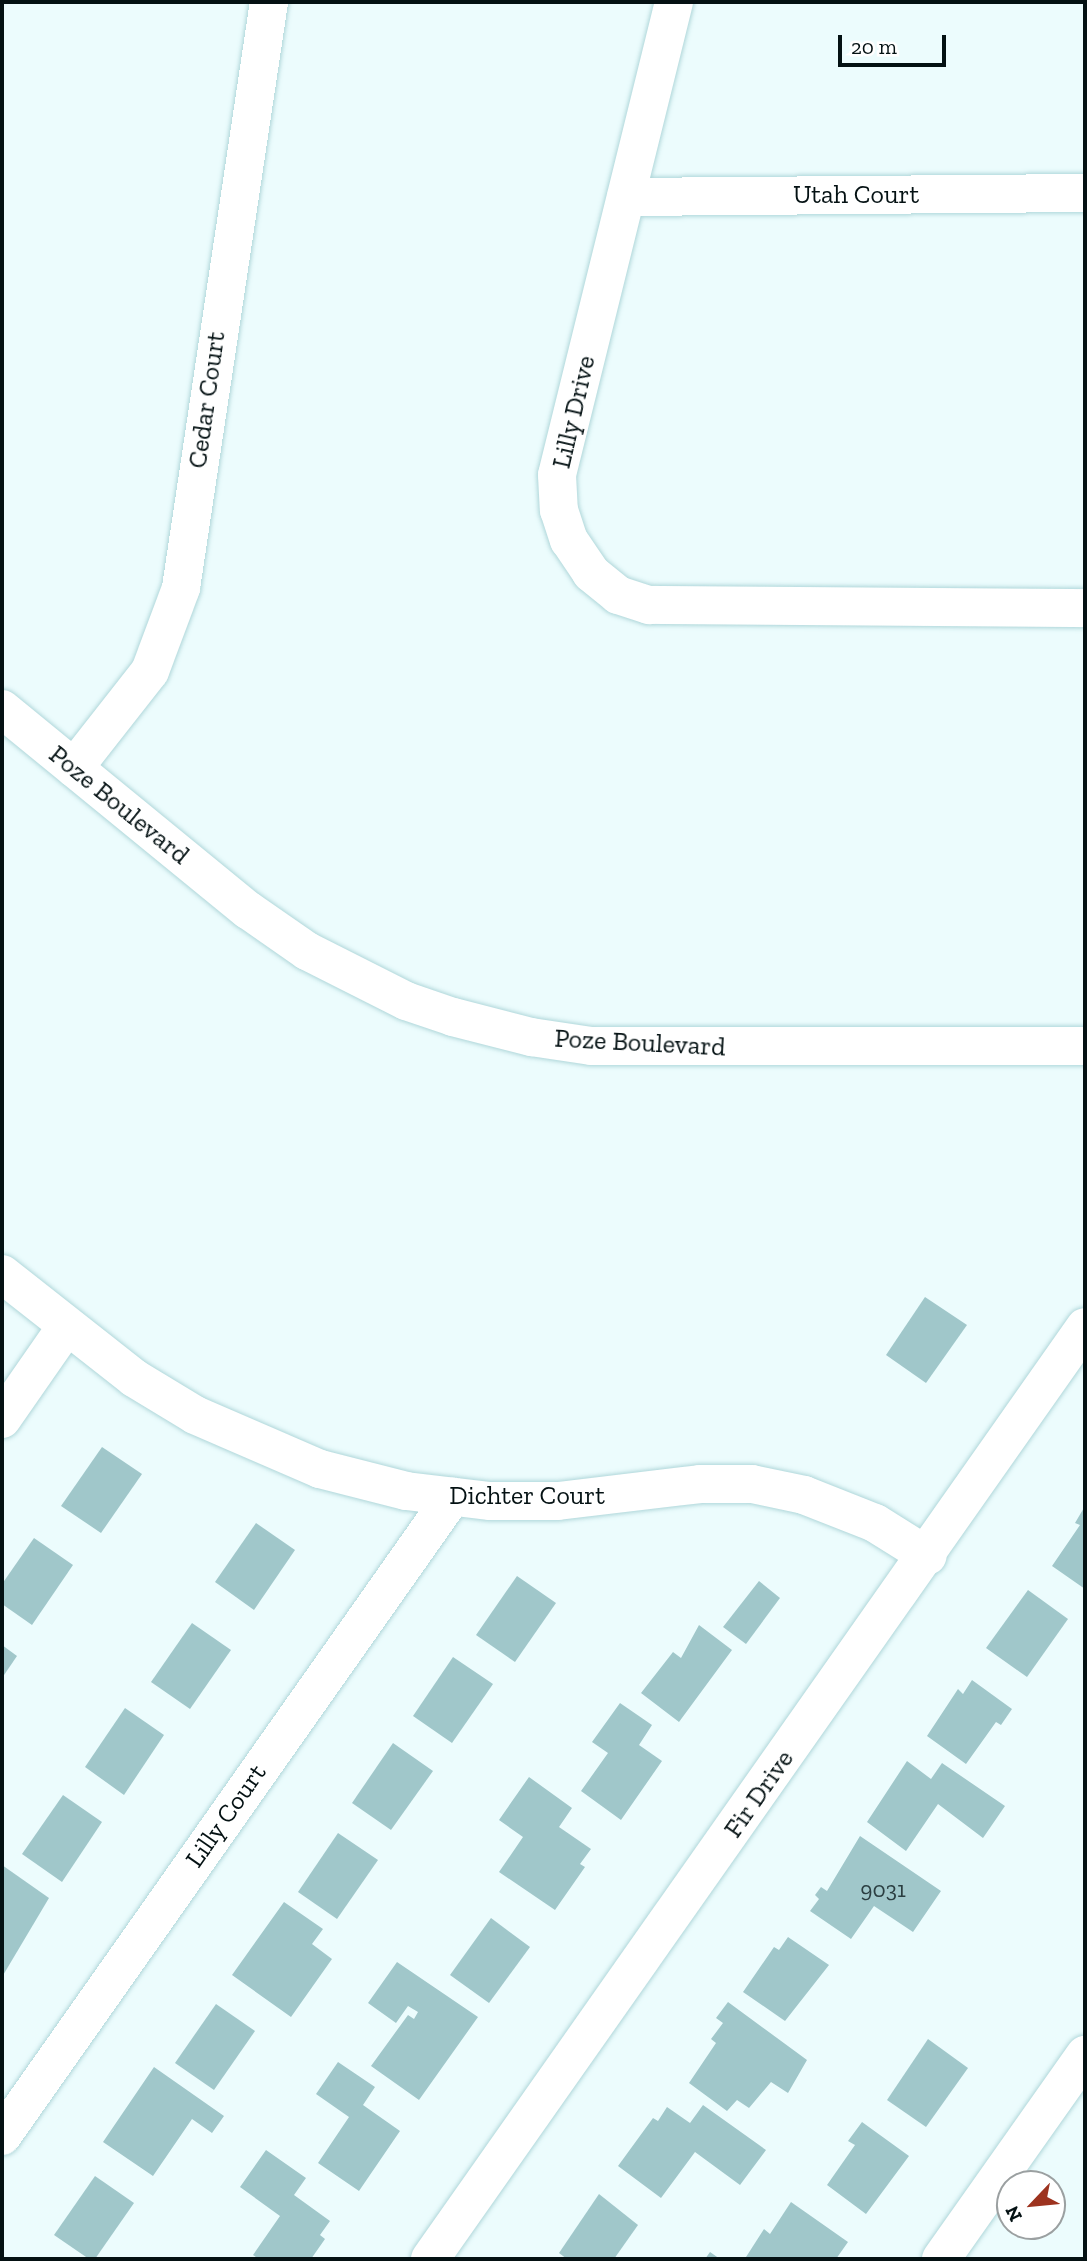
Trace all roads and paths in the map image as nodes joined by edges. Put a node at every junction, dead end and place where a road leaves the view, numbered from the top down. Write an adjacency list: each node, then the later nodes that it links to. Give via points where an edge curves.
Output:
1 (269, 2): 7 (street, Cedar Court, via 181,588 150,671)
2 (674, 2): 4 (street, Lilly Drive)
3 (1085, 193): 4 (street, Utah Court)
4 (626, 197): 5 (street, Lilly Drive, via 557,475 559,510 569,540 604,586 649,605)
5 (1085, 608)
6 (2, 709): 7 (street, Poze Boulevard)
7 (74, 768): 8 (street, Poze Boulevard, via 248,910 307,951 407,1001 453,1017 531,1037 591,1046)
8 (1085, 1046)
9 (2, 1274): 10 (street, Dichter Court)
10 (66, 1327): 12 (street); 13 (street, Dichter Court, via 144,1384 269,1450 364,1482)
11 (1085, 1327): 14 (street, Fir Drive)
12 (2, 1419)
13 (452, 1497): 14 (street, Dichter Court, via 558,1501 700,1484 752,1484 804,1496 875,1523); 16 (street, Lilly Court)
14 (928, 1556): 17 (street, Fir Drive)
15 (1085, 2054): 18 (street)
16 (2, 2136)
17 (430, 2259)
18 (941, 2259)

